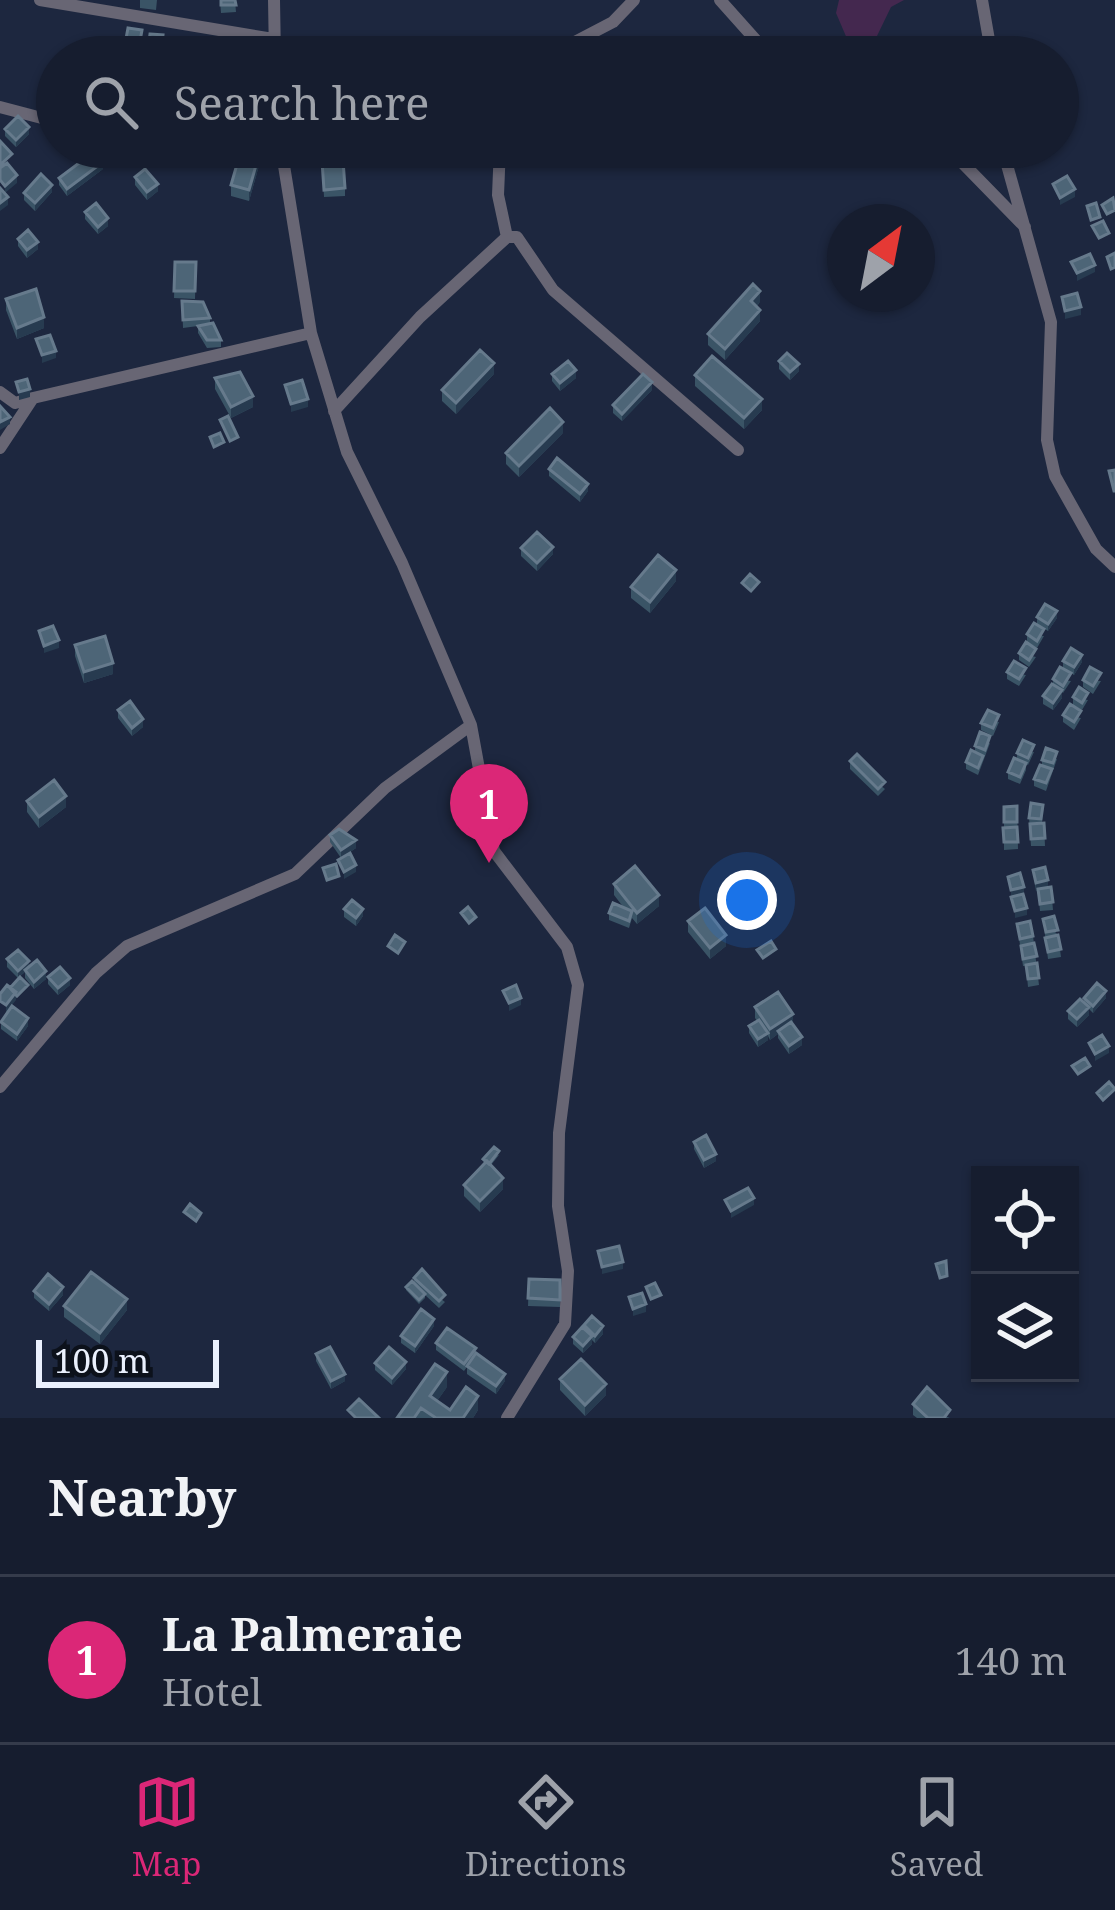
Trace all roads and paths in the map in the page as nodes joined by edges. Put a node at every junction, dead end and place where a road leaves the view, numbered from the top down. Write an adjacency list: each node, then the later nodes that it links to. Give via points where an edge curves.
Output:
1 (40, 0): 6 (street)
2 (274, 0): 7 (street)
3 (634, 0): 8 (street)
4 (720, 0): 9 (street)
5 (982, 0): 10 (street)
6 (255, 36)
7 (273, 36)
8 (586, 36)
9 (753, 36)
10 (988, 36)
11 (0, 107): 12 (street)
12 (36, 116)
13 (284, 168): 19 (street)
14 (499, 168): 18 (street)
15 (967, 168): 17 (street)
16 (1008, 168): 17 (street)
17 (1024, 227): 25 (street, via 1051,322 1047,440 1054,476)
18 (507, 237): 22 (street); 24 (street, via 517,237 554,290)
19 (311, 333): 21 (street); 22 (street)
20 (0, 392): 21 (street, via 15,403)
21 (33, 398): 23 (street)
22 (334, 411): 26 (street)
23 (0, 448)
24 (738, 450)
25 (1115, 567)
26 (471, 725): 27 (street, via 386,788 295,874 127,946); 28 (street, via 494,850 567,947 578,985 559,1133 565,1324)
27 (0, 1087)
28 (507, 1418)

